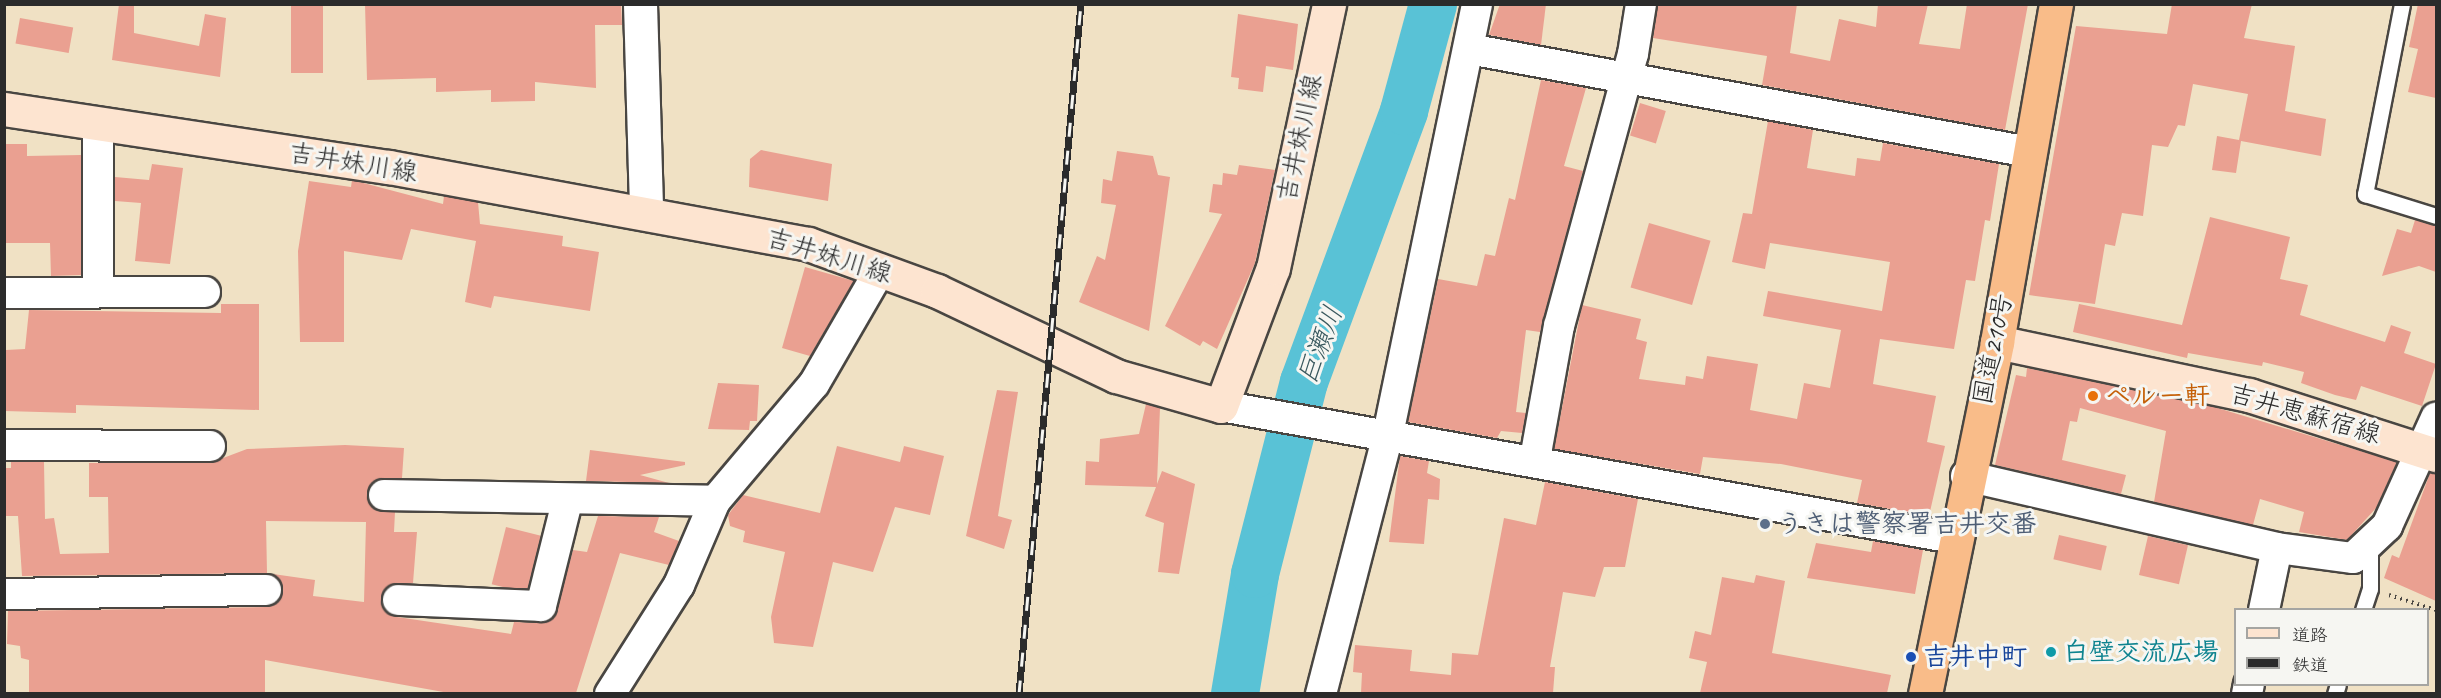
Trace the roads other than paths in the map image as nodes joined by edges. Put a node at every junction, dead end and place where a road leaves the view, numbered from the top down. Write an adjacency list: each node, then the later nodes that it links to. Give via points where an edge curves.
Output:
1 (640, 4): 12 (street)
2 (1329, 4): 19 (main road, 吉井妹川線, via 1273,268)
3 (1477, 4): 7 (street)
4 (1641, 4): 8 (street)
5 (2056, 4): 11 (highway, 国道210号)
6 (2402, 4): 13 (lane, via 2365,194)
7 (1469, 49): 8 (street); 21 (street)
8 (1626, 82): 11 (street); 25 (street, via 1559,326)
9 (4, 109): 10 (main road, 吉井妹川線)
10 (98, 124): 12 (main road, 吉井妹川線); 15 (street)
11 (2029, 152): 18 (highway, 国道210号)
12 (646, 212): 14 (main road, 吉井妹川線, via 808,244)
13 (2436, 216)
14 (880, 270): 19 (main road, 吉井妹川線, via 936,291 1116,376); 28 (street, via 814,384)
15 (98, 292): 16 (street); 17 (street)
16 (205, 292)
17 (4, 293)
18 (1997, 342): 24 (main road, 吉井恵蘇宿線, via 2249,395); 26 (highway, 国道210号)
19 (1231, 410): 21 (street)
20 (2436, 418): 24 (street)
21 (1379, 437): 25 (street); 39 (street)
22 (4, 445): 23 (street)
23 (210, 446)
24 (2431, 452): 31 (street, via 2387,526)
25 (1535, 459): 30 (street)
26 (1966, 476): 30 (highway, 国道210号); 32 (street)
27 (384, 495): 29 (street)
28 (715, 501): 29 (street); 38 (street, via 679,585)
29 (567, 502): 35 (street, via 541,606)
30 (1953, 538): 40 (highway, 国道210号)
31 (2370, 542): 32 (street, via 2353,558); 37 (lane, via 2370,589)
32 (2277, 548): 36 (street)
33 (266, 590): 34 (street)
34 (4, 594)
35 (398, 600)
36 (2264, 608)
37 (2363, 608)
38 (610, 693)
39 (1321, 693)
40 (1925, 693)

